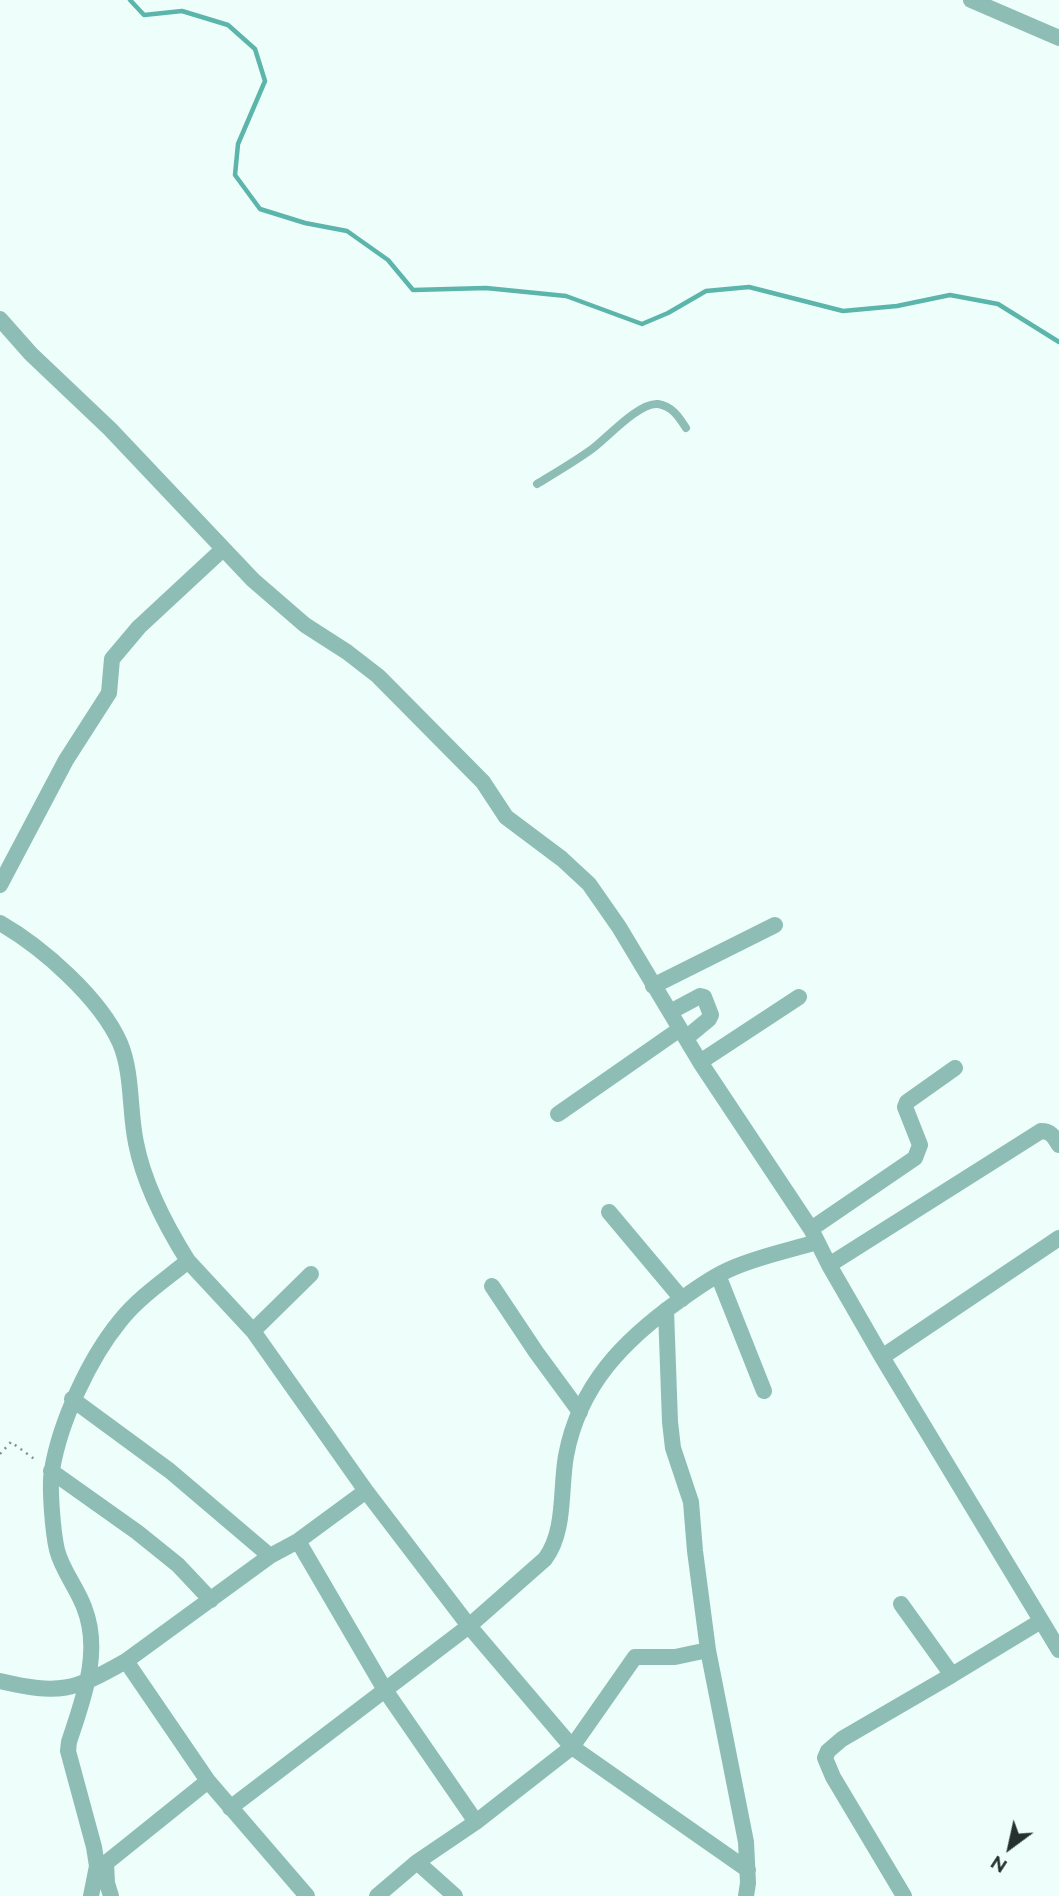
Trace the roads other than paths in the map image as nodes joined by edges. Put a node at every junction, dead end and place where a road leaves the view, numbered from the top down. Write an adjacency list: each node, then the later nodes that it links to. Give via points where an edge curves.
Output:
1 (971, 0): 2 (street)
2 (1059, 38)
3 (0, 319): 6 (street)
4 (686, 428): 5 (lane, via 670,409 648,406)
5 (541, 482)
6 (223, 549): 7 (street, via 139,627 112,659 109,693 66,760); 10 (street, via 305,625 378,676 483,782 506,817 581,875 619,927)
7 (0, 886)
8 (0, 923): 21 (street, via 68,976 96,1002 111,1024 127,1066 142,1166)
9 (775, 925): 10 (street)
10 (653, 986): 12 (street)
11 (799, 997): 14 (street)
12 (670, 1012): 13 (street); 13 (street, via 704,997 709,1019)
13 (683, 1034): 14 (street); 16 (street)
14 (700, 1062): 19 (street)
15 (956, 1068): 19 (street, via 906,1102 920,1145 915,1158)
16 (558, 1114)
17 (1059, 1145): 22 (street, via 1052,1134 1041,1131)
18 (609, 1212): 26 (street)
19 (814, 1236): 22 (street); 24 (street)
20 (1059, 1238): 29 (street)
21 (188, 1261): 28 (street); 31 (street, via 120,1320)
22 (829, 1265): 29 (street)
23 (310, 1274): 28 (street)
24 (718, 1275): 26 (street); 30 (street)
25 (492, 1286): 32 (street)
26 (682, 1299): 27 (street)
27 (666, 1310): 32 (street, via 610,1360); 41 (street, via 673,1448 691,1502)
28 (253, 1331): 34 (street)
29 (883, 1357): 39 (street)
30 (764, 1391)
31 (72, 1399): 33 (street); 36 (street, via 170,1471)
32 (580, 1412): 40 (street, via 566,1455 551,1552)
33 (51, 1471): 37 (street, via 178,1565); 46 (street, via 56,1549 90,1627)
34 (366, 1491): 35 (street); 40 (street)
35 (298, 1541): 36 (street); 47 (street)
36 (270, 1556): 37 (street)
37 (211, 1600): 43 (street)
38 (901, 1604): 44 (street)
39 (1041, 1621): 42 (street); 44 (street)
40 (469, 1626): 47 (street); 48 (street)
41 (708, 1650): 48 (street, via 675,1657 635,1657); 54 (street)
42 (1059, 1650)
43 (126, 1661): 46 (street); 49 (street)
44 (952, 1675): 61 (street, via 842,1740 825,1758)
45 (0, 1681): 46 (street, via 48,1690)
46 (88, 1683): 53 (street, via 68,1751)
47 (384, 1690): 50 (street); 51 (street)
48 (572, 1747): 51 (street); 54 (street)
49 (208, 1782): 50 (street); 53 (street)
50 (230, 1808): 57 (street)
51 (476, 1822): 52 (street)
52 (417, 1862): 58 (street); 59 (street)
53 (102, 1865): 55 (street); 56 (street)
54 (748, 1870): 60 (street)
55 (91, 1896)
56 (111, 1896)
57 (307, 1896)
58 (377, 1896)
59 (455, 1896)
60 (746, 1896)
61 (904, 1896)

